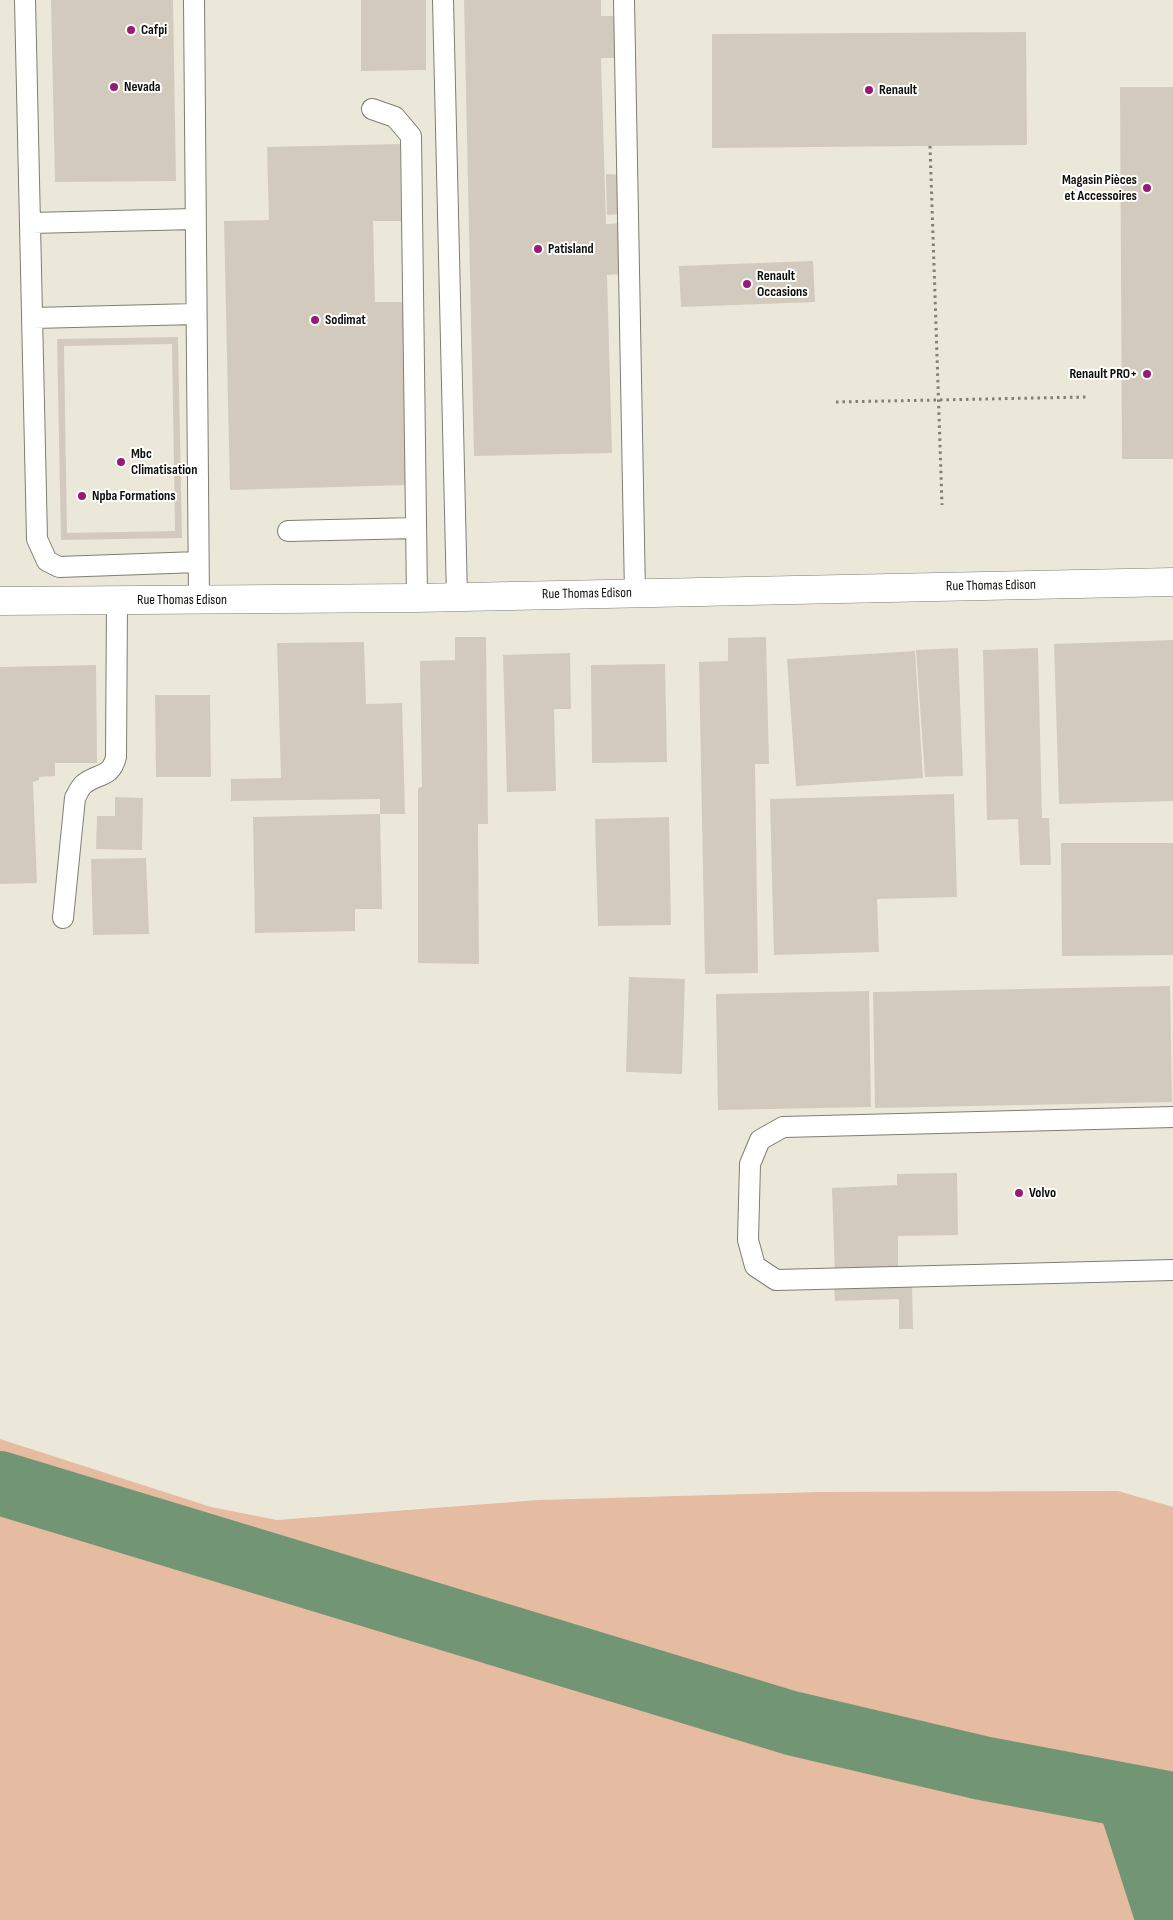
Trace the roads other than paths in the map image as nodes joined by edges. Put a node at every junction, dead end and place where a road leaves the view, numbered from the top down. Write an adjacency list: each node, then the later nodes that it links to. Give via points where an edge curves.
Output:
1 (26, 0): 7 (lane)
2 (194, 0): 6 (lane)
3 (442, 0): 15 (lane)
4 (624, 0): 14 (lane)
5 (372, 109): 10 (lane, via 395,116 411,136)
6 (195, 219): 7 (lane); 8 (lane)
7 (31, 223): 9 (lane)
8 (196, 314): 9 (lane); 12 (lane)
9 (33, 318): 12 (lane, via 37,539 47,561 58,567)
10 (416, 528): 11 (lane); 16 (lane)
11 (288, 531)
12 (198, 562): 19 (lane)
13 (1173, 582): 14 (street, Rue Thomas Edison)
14 (635, 594): 15 (street, Rue Thomas Edison)
15 (457, 597): 16 (street, Rue Thomas Edison)
16 (417, 598): 19 (street, Rue Thomas Edison)
17 (0, 601): 18 (street, Rue Thomas Edison)
18 (117, 601): 19 (street, Rue Thomas Edison); 20 (lane, via 116,757 114,767 82,785 75,798)
19 (199, 601)
20 (63, 918)
21 (1173, 1117): 22 (lane, via 783,1127 760,1140 750,1164 748,1240 755,1266 776,1280)
22 (1173, 1270)

